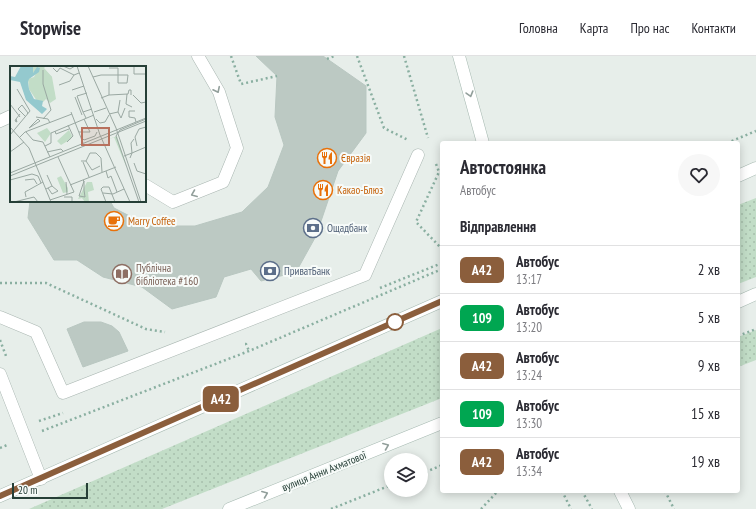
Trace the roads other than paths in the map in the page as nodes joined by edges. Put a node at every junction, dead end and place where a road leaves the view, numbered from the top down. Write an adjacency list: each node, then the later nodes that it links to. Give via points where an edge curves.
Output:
1 (198, 56): 9 (main road, one-way to 9, via 219,92 237,148 223,182 173,202)
2 (459, 56): 5 (main road, one-way to 5)
3 (10, 116): 4 (main road)
4 (0, 121)
5 (483, 141)
6 (418, 155): 13 (main road, via 365,275 206,338 63,393 36,332)
7 (756, 168): 8 (main road)
8 (740, 175)
9 (146, 186)
10 (756, 294): 11 (main road)
11 (740, 301)
12 (440, 302): 16 (main road)
13 (0, 317)
14 (0, 374): 16 (main road)
15 (440, 424): 19 (main road, вулиця Анни Ахматової, one-way to 15)
16 (42, 479): 18 (main road)
17 (621, 493): 20 (main road)
18 (0, 496)
19 (229, 509)
20 (629, 509)

